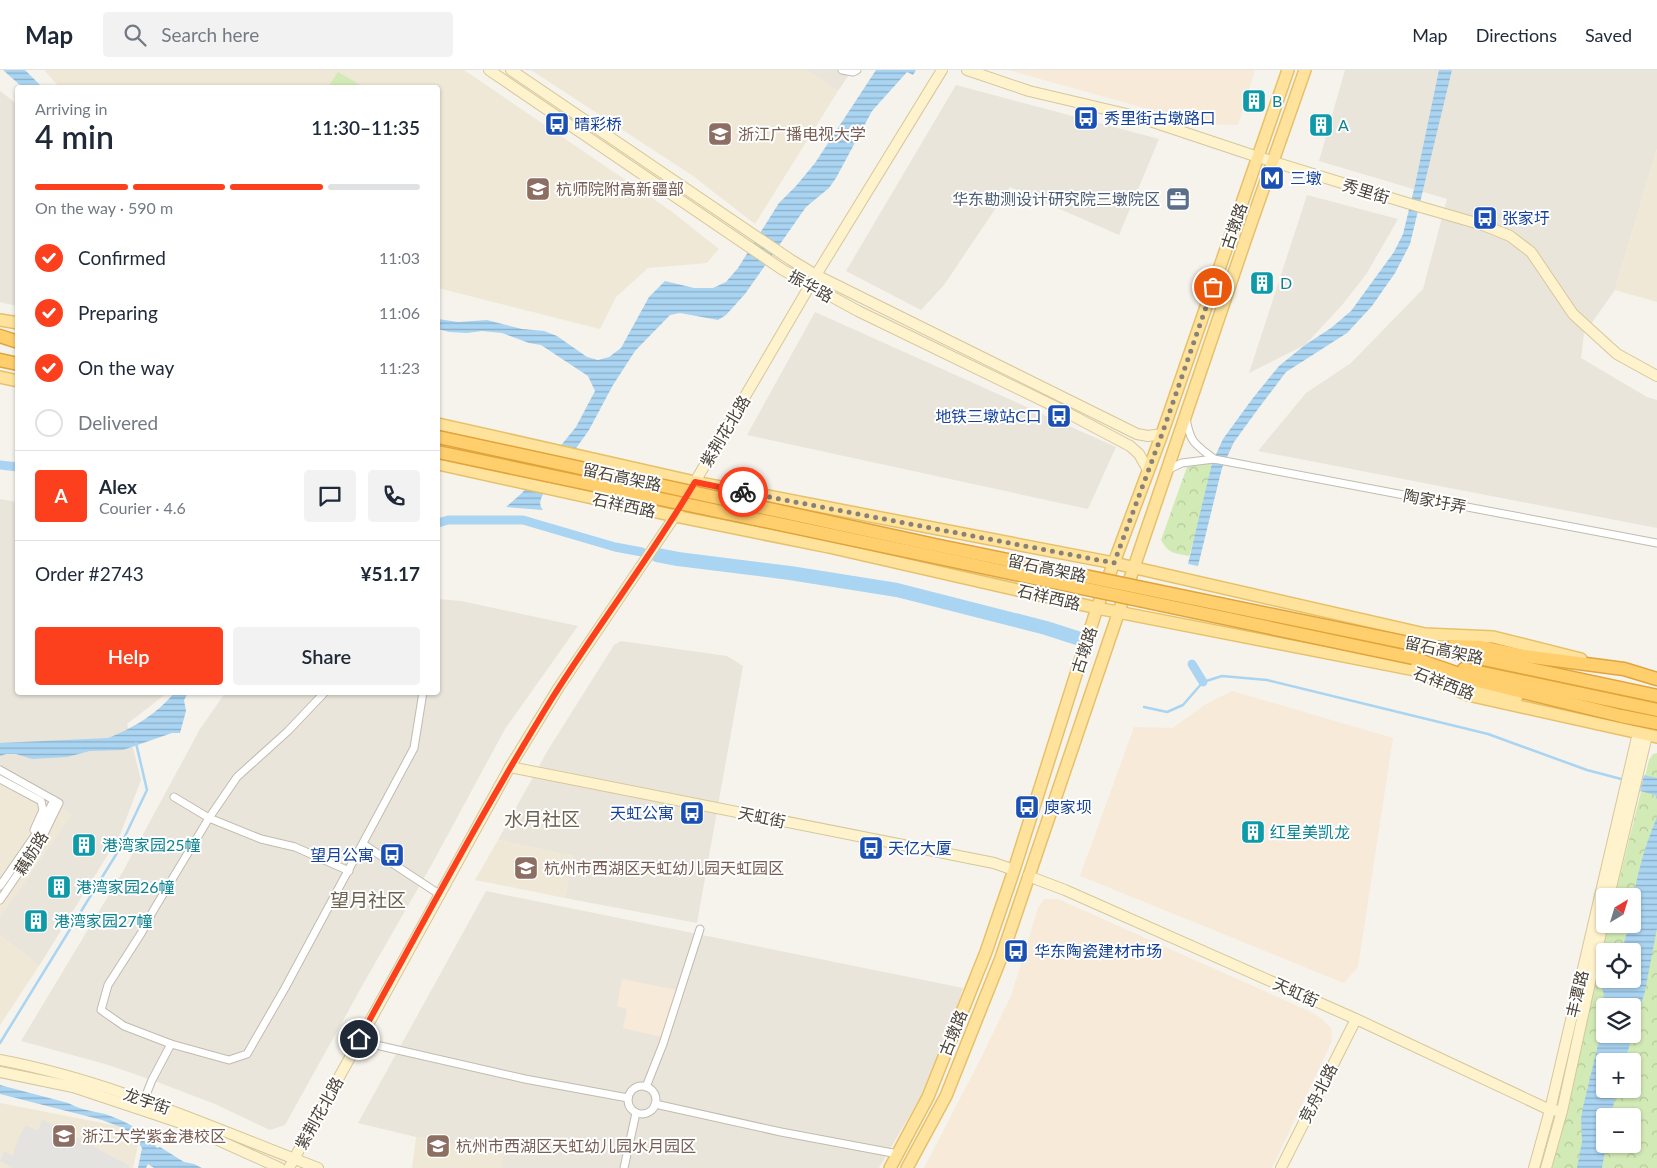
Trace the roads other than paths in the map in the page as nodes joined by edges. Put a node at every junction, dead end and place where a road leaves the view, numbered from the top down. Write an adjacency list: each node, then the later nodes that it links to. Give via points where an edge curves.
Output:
1 (489, 70): 12 (main road, 振华路)
2 (511, 70): 11 (main road, 振华路)
3 (842, 70): 4 (street)
4 (857, 70)
5 (942, 70): 11 (main road, 紫荆花北路)
6 (967, 70): 9 (main road, 秀里街, via 1029,90 1136,116)
7 (1288, 70): 9 (main road, 古墩路)
8 (1305, 70): 10 (main road, 古墩路)
9 (1258, 157): 10 (main road, 秀里街); 28 (main road, 古墩路)
10 (1273, 162): 23 (main road, 秀里街, via 1510,236 1531,252 1573,314 1617,354); 26 (main road, 古墩路)
11 (816, 275): 12 (main road, 紫荆花北路); 28 (main road, 振华路, via 1137,434)
12 (810, 286): 33 (main road, 振华路, via 1130,446); 35 (main road, 紫荆花北路)
13 (0, 320): 14 (main road)
14 (15, 322)
15 (0, 336): 17 (highway)
16 (0, 341): 18 (highway)
17 (15, 342)
18 (15, 343)
19 (0, 360): 20 (highway)
20 (15, 363)
21 (0, 369): 22 (highway)
22 (15, 369)
23 (1657, 376)
24 (0, 377): 25 (main road)
25 (15, 380)
26 (1185, 416): 31 (street, via 1190,438); 34 (main road, 古墩路)
27 (440, 424): 35 (main road)
28 (1162, 434): 33 (main road, 古墩路)
29 (440, 436): 42 (highway, 留石高架路, bridge, via 935,546)
30 (440, 452): 43 (highway, 留石高架路, bridge)
31 (1214, 460): 34 (street, 陶家圩弄, via 1182,463); 37 (street, 陶家圩弄)
32 (440, 464): 36 (main road, 石祥西路)
33 (1148, 470): 38 (main road, 古墩路)
34 (1167, 470): 39 (main road, 古墩路)
35 (695, 482): 36 (main road, 紫荆花北路); 38 (main road)
36 (675, 516): 40 (main road, 石祥西路, via 829,547); 51 (main road, 紫荆花北路, via 562,682)
37 (1657, 543)
38 (1114, 563): 39 (main road); 40 (main road, 古墩路)
39 (1133, 568): 41 (main road, 古墩路); 44 (main road, via 1425,634 1493,638)
40 (1097, 608): 41 (main road, 石祥西路); 60 (main road, 古墩路)
41 (1118, 612): 43 (main road, 石祥西路); 62 (main road, 古墩路)
42 (1413, 644): 44 (highway, via 1480,647); 48 (highway, 留石高架路)
43 (1414, 664): 49 (highway, 留石高架路); 49 (highway, via 1554,700); 50 (main road, 石祥西路, via 1468,694)
44 (1624, 669): 45 (highway)
45 (1657, 678)
46 (322, 695): 57 (street, via 237,777)
47 (423, 695): 58 (street, via 414,748)
48 (1657, 696)
49 (1657, 720)
50 (1647, 735): 54 (main road, 丰潭路)
51 (510, 767): 60 (main road, 天虹街, via 994,863); 65 (main road, 紫荆花北路)
52 (0, 770): 56 (street)
53 (0, 779): 59 (street, via 41,801 43,810)
54 (1631, 782): 64 (main road, 丰潭路); 78 (main road, 丰潭路)
55 (174, 797): 57 (street)
56 (56, 802): 59 (street, 藕舫路); 66 (street, 藕舫路, via 40,840)
57 (210, 818): 61 (street, via 261,839 294,847); 71 (street, via 108,985 101,1010 124,1026)
58 (363, 844): 61 (street); 65 (street)
59 (25, 851): 63 (street, 藕舫路)
60 (1014, 870): 81 (main road, 古墩路, via 928,1097)
61 (349, 871): 71 (street, via 247,1054 230,1060)
62 (1028, 876): 69 (main road, 天虹街); 87 (main road, 古墩路, via 1001,958 946,1096)
63 (0, 886)
64 (1611, 888)
65 (439, 894): 70 (main road, 紫荆花北路)
66 (0, 900)
67 (700, 929): 74 (street)
68 (1601, 933): 79 (main road, 丰潭路)
69 (1356, 1019): 78 (main road, 天虹街); 88 (main road, 竞舟北路)
70 (359, 1039): 75 (street, via 526,1079); 82 (main road, 紫荆花北路)
71 (171, 1044): 76 (street)
72 (5, 1061): 76 (main road, 龙宇街, via 93,1082)
73 (4, 1072): 83 (main road, 龙宇街, via 73,1087 178,1122)
74 (646, 1087): 75 (street, via 634,1088); 77 (street, via 653,1092)
75 (628, 1098): 80 (street, via 629,1107)
76 (144, 1100): 82 (main road, 龙宇街, via 179,1112)
77 (655, 1104): 80 (street, via 646,1114); 81 (street)
78 (1550, 1110): 79 (main road, 天虹街); 89 (main road, 丰潭路)
79 (1562, 1111): 90 (main road, 丰潭路)
80 (636, 1113): 85 (street)
81 (898, 1154): 86 (main road, 古墩路)
82 (291, 1163): 84 (main road, 龙宇街)
83 (280, 1168)
84 (318, 1168)
85 (624, 1168)
86 (890, 1168)
87 (908, 1168)
88 (1281, 1168)
89 (1534, 1168)
90 (1546, 1168)

